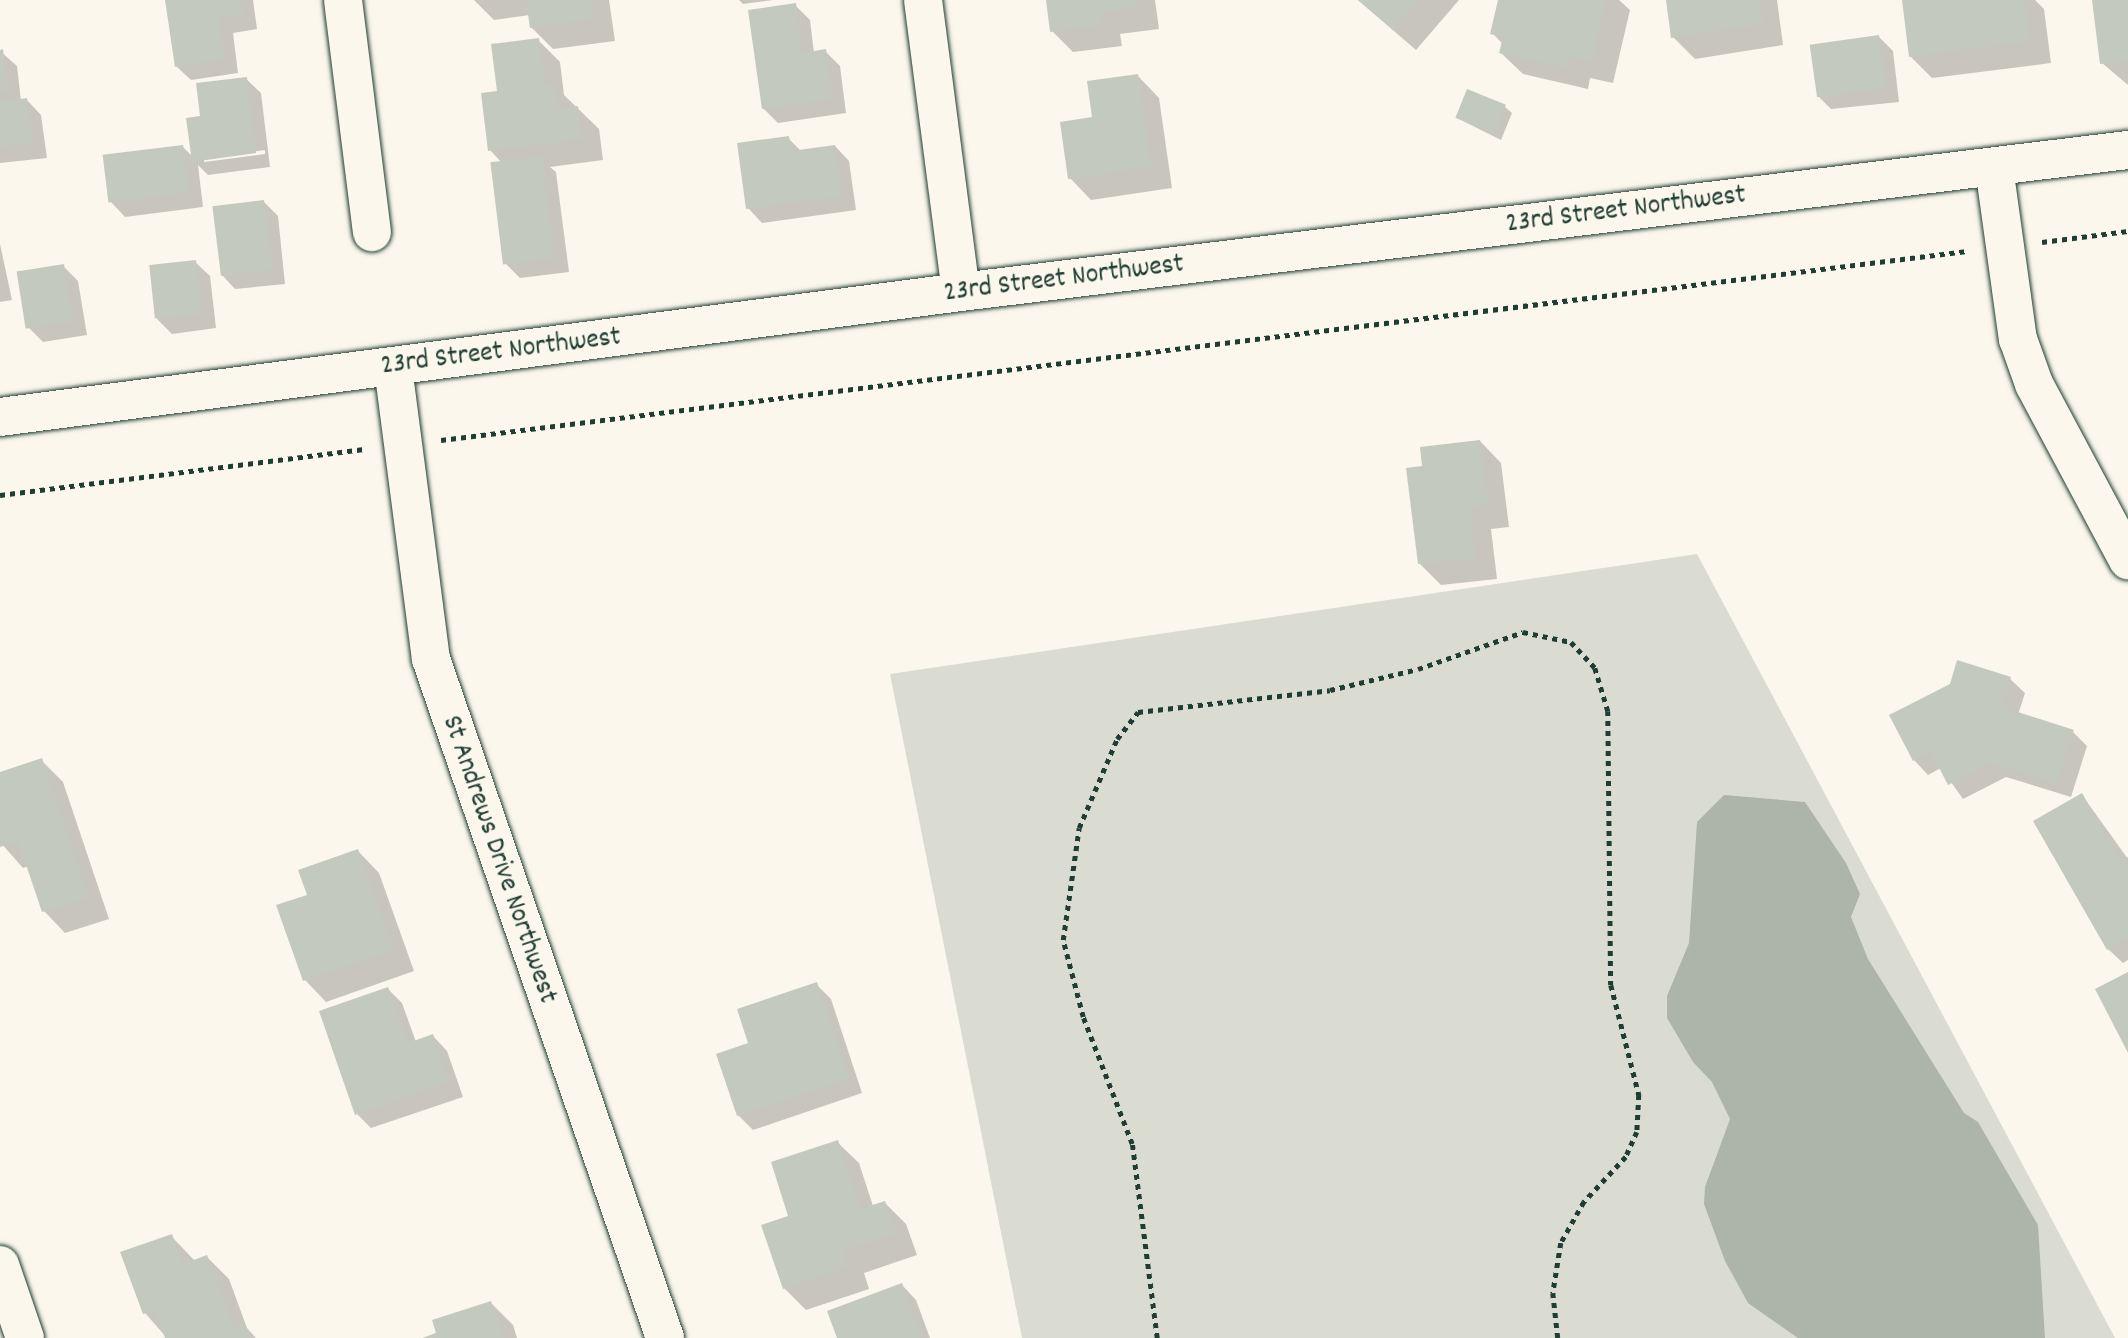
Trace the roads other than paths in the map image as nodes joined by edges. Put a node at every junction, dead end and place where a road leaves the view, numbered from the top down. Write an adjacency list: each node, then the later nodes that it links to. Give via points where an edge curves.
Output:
1 (342, 0): 5 (street)
2 (923, 0): 6 (street)
3 (2128, 150): 4 (street, 23rd Street Northwest)
4 (1994, 166): 6 (street, 23rd Street Northwest); 9 (street, via 2010,306 2034,384)
5 (372, 232)
6 (961, 292): 7 (street, 23rd Street Northwest)
7 (393, 367): 8 (street, 23rd Street Northwest); 12 (street, St Andrews Drive Northwest, via 431,659)
8 (0, 417)
9 (2128, 560)
10 (0, 1265): 11 (street)
11 (25, 1338)
12 (665, 1338)

